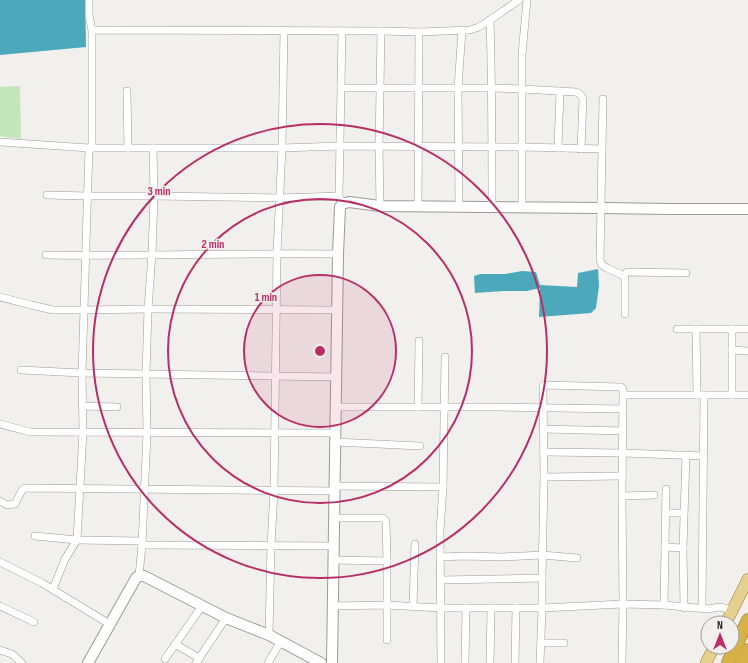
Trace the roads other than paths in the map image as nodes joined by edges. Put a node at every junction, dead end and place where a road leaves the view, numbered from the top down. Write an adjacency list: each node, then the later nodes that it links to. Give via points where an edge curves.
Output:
1 (89, 0): 5 (street)
2 (519, 0): 4 (street)
3 (526, 0): 16 (street)
4 (490, 20): 7 (street, via 479,27); 15 (street)
5 (92, 30): 6 (street); 27 (street)
6 (284, 30): 8 (street); 30 (street)
7 (462, 30): 10 (street); 14 (street)
8 (342, 31): 9 (street); 11 (street)
9 (381, 31): 10 (street); 12 (street)
10 (419, 32): 13 (street)
11 (341, 88): 12 (street); 21 (street)
12 (380, 88): 13 (street); 22 (street)
13 (418, 88): 14 (street); 23 (street)
14 (458, 88): 15 (street); 24 (street)
15 (492, 88): 16 (street); 25 (street)
16 (522, 89): 18 (street); 26 (street)
17 (127, 91): 28 (street)
18 (560, 91): 31 (street); 32 (street, via 576,92 583,99)
19 (603, 99): 33 (street)
20 (0, 142): 27 (street)
21 (340, 146): 22 (street); 30 (street); 38 (street)
22 (379, 146): 23 (street); 39 (street)
23 (418, 146): 24 (street); 40 (street)
24 (459, 146): 25 (street); 41 (street)
25 (492, 147): 26 (street); 42 (street)
26 (522, 147): 31 (street); 43 (street)
27 (91, 148): 28 (street); 35 (street)
28 (128, 148): 29 (street)
29 (153, 148): 30 (street); 36 (street)
30 (282, 148): 37 (street)
31 (558, 148): 32 (street)
32 (581, 148): 33 (street)
33 (602, 149): 44 (street)
34 (47, 195): 35 (street)
35 (88, 196): 36 (street); 50 (street)
36 (154, 196): 37 (street); 47 (street)
37 (280, 198): 38 (street); 46 (street)
38 (341, 200): 39 (street); 48 (street)
39 (380, 206): 40 (street)
40 (418, 206): 41 (street)
41 (459, 206): 42 (street)
42 (492, 207): 43 (street)
43 (522, 207): 44 (street)
44 (602, 208): 45 (street); 52 (street, via 601,263)
45 (748, 209)
46 (277, 253): 47 (street); 48 (street); 55 (street)
47 (152, 254): 50 (street); 54 (street)
48 (338, 254): 57 (street)
49 (46, 255): 50 (street)
50 (86, 256): 56 (street)
51 (686, 272): 52 (street, via 629,272)
52 (624, 276): 58 (street)
53 (0, 297): 56 (street, via 54,310)
54 (148, 308): 55 (street); 56 (street); 69 (street)
55 (276, 309): 57 (street); 70 (street)
56 (84, 310): 68 (street)
57 (337, 310): 71 (street)
58 (625, 314)
59 (677, 329): 60 (street)
60 (696, 329): 61 (street); 73 (street)
61 (732, 329): 62 (street); 64 (street)
62 (748, 329)
63 (419, 341): 80 (street)
64 (732, 350): 65 (street); 75 (street)
65 (748, 350)
66 (445, 357): 81 (street)
67 (21, 370): 68 (street)
68 (82, 373): 69 (street); 77 (street)
69 (146, 374): 70 (street); 88 (street)
70 (276, 376): 71 (street); 89 (street)
71 (336, 376): 79 (street)
72 (624, 395): 73 (street); 82 (street, via 621,387 545,385); 83 (street)
73 (696, 395): 74 (street)
74 (704, 395): 75 (street); 95 (street)
75 (732, 395): 76 (street)
76 (748, 395)
77 (82, 406): 78 (street); 87 (street)
78 (117, 406)
79 (336, 407): 80 (street); 90 (street)
80 (418, 407): 81 (street)
81 (445, 407): 82 (street); 98 (street)
82 (544, 408): 83 (street); 85 (street)
83 (623, 410): 86 (street)
84 (0, 424): 87 (street, via 30,432)
85 (544, 429): 86 (street); 92 (street)
86 (623, 431): 93 (street)
87 (82, 432): 88 (street); 99 (street)
88 (147, 433): 89 (street); 100 (street)
89 (275, 433): 90 (street); 103 (street)
90 (335, 438): 91 (street); 101 (street)
91 (420, 446)
92 (544, 452): 93 (street); 97 (street)
93 (622, 453): 94 (street); 96 (street)
94 (686, 455): 95 (street); 108 (street)
95 (704, 456): 142 (street)
96 (622, 476): 97 (street); 105 (street)
97 (544, 477): 118 (street)
98 (443, 487): 101 (street); 119 (street)
99 (80, 488): 100 (street); 106 (street, via 25,488 15,504 7,505); 111 (street)
100 (144, 489): 103 (street); 112 (street)
101 (334, 489): 103 (street); 109 (street)
102 (666, 489): 107 (street)
103 (274, 490): 114 (street)
104 (654, 495): 105 (street)
105 (622, 496): 129 (street)
106 (0, 501)
107 (666, 512): 108 (street); 116 (street)
108 (684, 512): 117 (street)
109 (335, 518): 115 (street); 122 (street, via 385,519)
110 (35, 536): 111 (street)
111 (77, 540): 112 (street); 128 (street, via 65,559)
112 (142, 543): 114 (street); 124 (street)
113 (415, 544): 135 (street)
114 (271, 546): 115 (street); 149 (street)
115 (334, 546): 121 (street)
116 (665, 547): 117 (street); 131 (street)
117 (683, 548): 141 (street)
118 (542, 555): 119 (street); 120 (street); 125 (street)
119 (440, 557): 127 (street)
120 (577, 558)
121 (333, 560): 122 (street); 134 (street)
122 (387, 561): 130 (street)
123 (0, 562): 128 (street)
124 (140, 576): 133 (street, via 147,577); 148 (street, via 136,578)
125 (542, 578): 127 (street); 140 (street)
126 (748, 578): 143 (main road)
127 (440, 580): 136 (street)
128 (53, 589): 148 (street)
129 (623, 604): 131 (street); 140 (street); 170 (street)
130 (386, 605): 134 (street); 135 (street); 150 (street)
131 (664, 605): 141 (street)
132 (0, 606): 147 (street)
133 (202, 606): 145 (street); 154 (street)
134 (333, 606): 164 (street)
135 (413, 606): 136 (street)
136 (441, 608): 137 (street); 165 (street)
137 (466, 608): 138 (street); 166 (street)
138 (491, 608): 139 (street); 167 (street)
139 (516, 608): 140 (street); 168 (street)
140 (542, 608): 152 (street)
141 (684, 608): 142 (street)
142 (702, 608): 143 (street, via 720,607)
143 (732, 610): 144 (main road)
144 (730, 615)
145 (226, 618): 149 (street); 158 (street)
146 (748, 620): 159 (highway)
147 (34, 622)
148 (111, 625): 161 (street)
149 (269, 634): 151 (street)
150 (387, 640)
151 (281, 641): 162 (street); 163 (street)
152 (541, 643): 153 (street); 169 (street)
153 (564, 643)
154 (175, 644): 157 (street); 158 (street)
155 (0, 650): 160 (street, via 12,654)
156 (748, 650): 159 (highway)
157 (165, 659)
158 (198, 660)
159 (733, 661)
160 (22, 663)
161 (88, 663)
162 (268, 663)
163 (321, 663)
164 (332, 663)
165 (441, 663)
166 (465, 663)
167 (490, 663)
168 (515, 663)
169 (540, 663)
170 (622, 663)

